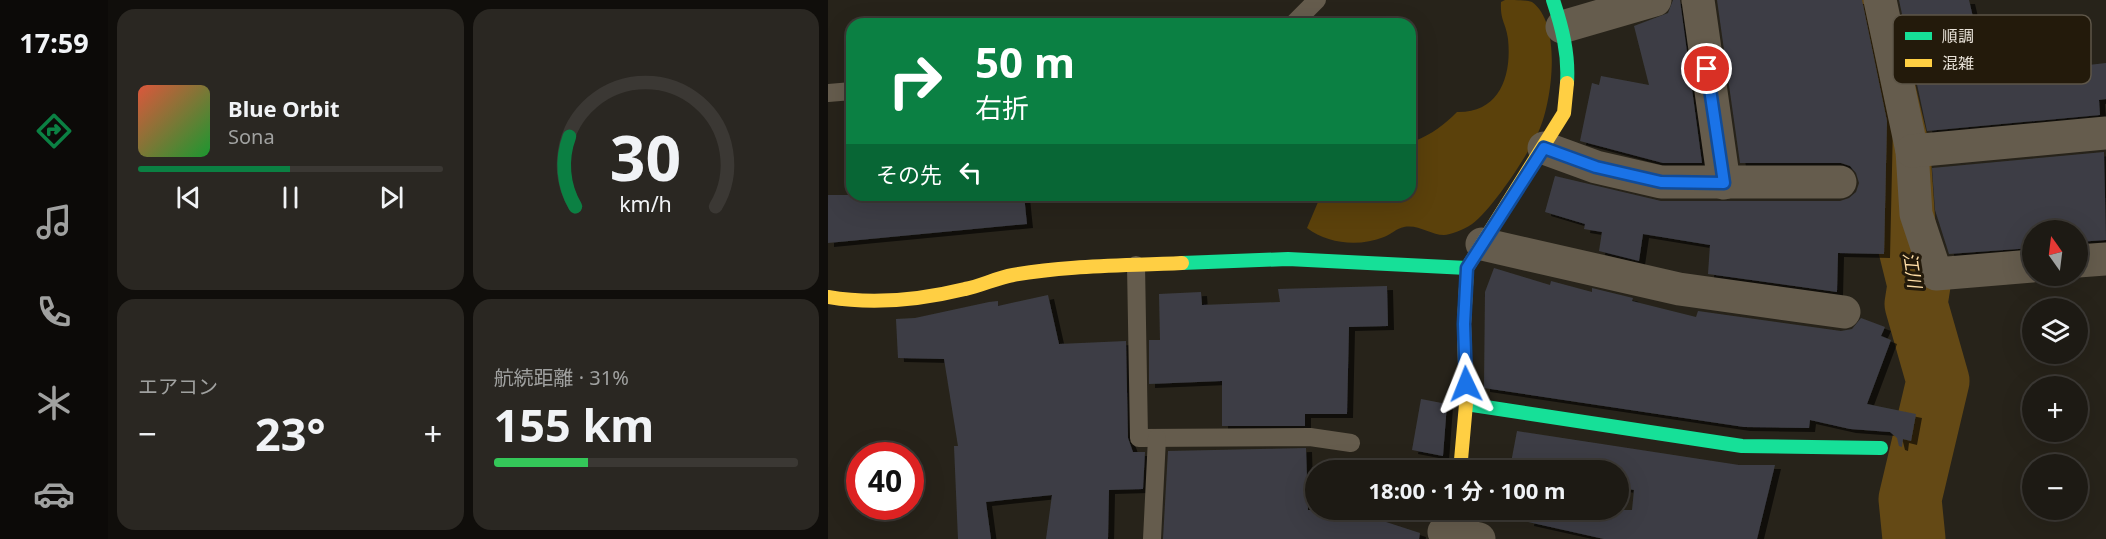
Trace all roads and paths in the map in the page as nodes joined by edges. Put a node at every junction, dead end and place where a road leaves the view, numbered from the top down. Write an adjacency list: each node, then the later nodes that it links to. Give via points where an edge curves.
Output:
1 (1317, 0): 6 (lane)
2 (1655, 0): 5 (street)
3 (1698, 0): 15 (street)
4 (1880, 0): 7 (street)
5 (1557, 13): 12 (street, via 1568,65 1564,113)
6 (1299, 18)
7 (1893, 61)
8 (1898, 84): 13 (street)
9 (846, 92): 10 (lane)
10 (828, 93)
11 (2106, 133): 13 (street)
12 (1544, 148): 15 (street, via 1596,167 1661,182); 16 (street)
13 (1912, 151): 20 (street, via 1916,214 1936,274)
14 (1840, 182): 15 (street)
15 (1724, 183)
16 (1474, 256): 19 (street); 22 (street); 23 (street, via 1464,324)
17 (2106, 259): 18 (street)
18 (2088, 260)
19 (1136, 265): 21 (street, via 1011,275 911,300); 24 (lane, via 1139,438)
20 (2022, 267)
21 (828, 297)
22 (1845, 312)
23 (1466, 404): 26 (street, via 1742,446); 27 (street)
24 (1157, 438): 25 (lane, via 1310,437); 29 (lane)
25 (1352, 443)
26 (1881, 448)
27 (1461, 460)
28 (1446, 527): 30 (street)
29 (1152, 539)
30 (1479, 539)

